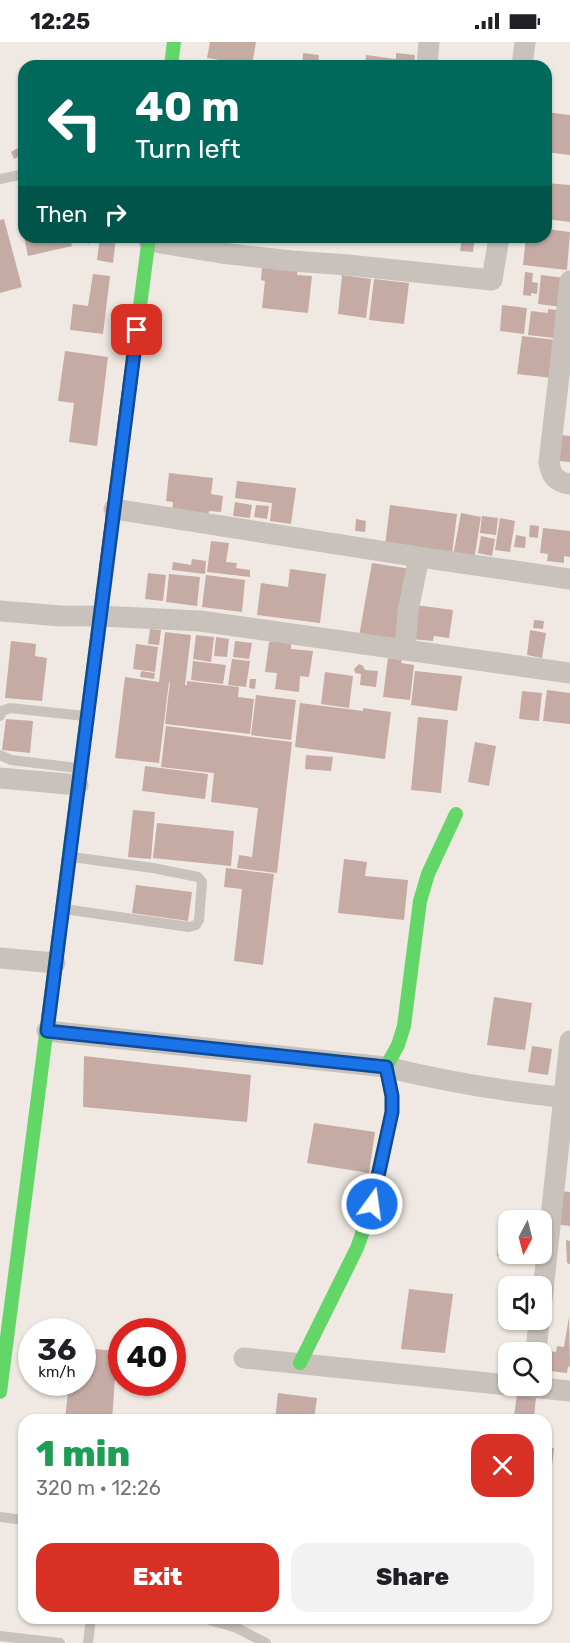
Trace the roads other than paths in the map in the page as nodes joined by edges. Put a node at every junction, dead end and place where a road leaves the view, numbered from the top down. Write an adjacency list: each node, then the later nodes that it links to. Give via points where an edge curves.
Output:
1 (174, 42): 4 (main road)
2 (429, 42): 5 (street)
3 (525, 42): 6 (street)
4 (172, 60)
5 (428, 60)
6 (523, 60)
7 (18, 175): 8 (lane)
8 (0, 179)
9 (148, 243): 15 (main road)
10 (170, 243): 11 (street, via 221,253 492,280)
11 (497, 243)
12 (569, 290): 13 (street)
13 (563, 385): 14 (street, via 549,462 554,478)
14 (570, 484)
15 (114, 509): 16 (street); 19 (main road)
16 (419, 557): 17 (street); 20 (street)
17 (570, 579)
18 (0, 610): 19 (street)
19 (100, 616): 20 (street, via 200,621); 23 (main road)
20 (405, 650): 21 (street)
21 (570, 673)
22 (0, 716): 23 (lane, via 10,708)
23 (87, 717): 25 (main road)
24 (0, 754): 25 (lane)
25 (79, 777): 26 (street); 28 (main road)
26 (0, 778)
27 (456, 814): 34 (main road, via 420,901 404,1026)
28 (69, 857): 29 (main road); 29 (lane, via 198,878 202,882 199,920 189,927)
29 (62, 909): 31 (main road)
30 (0, 958): 31 (street)
31 (55, 963): 32 (main road)
32 (47, 1031): 34 (street); 42 (main road)
33 (570, 1041): 35 (street)
34 (386, 1067): 35 (street, via 451,1082); 38 (main road, via 392,1112 368,1217 357,1248)
35 (566, 1098): 36 (street)
36 (545, 1276)
37 (244, 1358): 38 (street)
38 (300, 1364): 39 (street)
39 (498, 1384)
40 (552, 1389): 41 (street)
41 (570, 1391)
42 (0, 1392)
43 (0, 1517): 44 (lane)
44 (18, 1519)
45 (90, 1624): 49 (lane)
46 (224, 1624): 50 (lane)
47 (0, 1636): 48 (lane)
48 (60, 1643)
49 (88, 1643)
50 (266, 1643)

